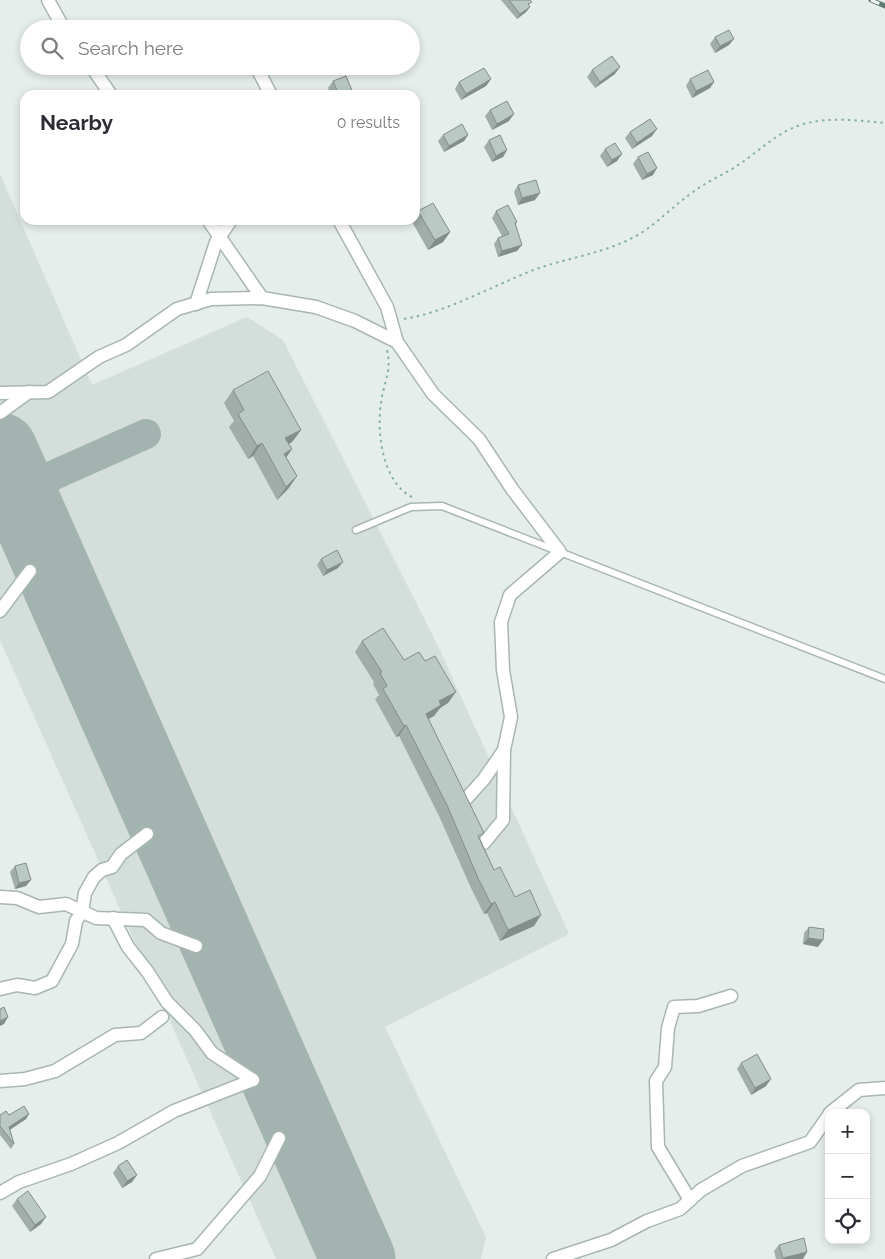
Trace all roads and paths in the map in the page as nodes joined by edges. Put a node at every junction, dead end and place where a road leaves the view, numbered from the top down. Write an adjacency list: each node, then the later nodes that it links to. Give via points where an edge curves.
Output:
1 (48, 0): 2 (street)
2 (59, 20)
3 (97, 75): 5 (street)
4 (261, 75): 6 (street)
5 (108, 90)
6 (268, 90)
7 (885, 123): 14 (path, via 847,118 808,122 783,132 735,167 698,188 635,236 596,252 542,267 416,317)
8 (211, 225): 11 (street)
9 (228, 225): 11 (street)
10 (342, 225): 14 (street)
11 (219, 238): 12 (street); 13 (street)
12 (262, 298): 13 (street, via 211,299); 15 (street, via 316,307)
13 (196, 304): 17 (street, via 177,309 126,345 99,357 48,392)
14 (392, 320): 16 (street)
15 (378, 331): 16 (street); 20 (path, via 390,364 379,421 387,467 398,487)
16 (398, 342): 22 (street, via 433,394 479,439)
17 (29, 392): 18 (street); 19 (street)
18 (0, 393)
19 (0, 413)
20 (430, 506): 21 (lane, via 411,507); 22 (lane, via 442,506)
21 (356, 530)
22 (560, 552): 25 (lane); 26 (street, via 510,595 501,622 503,670 511,717)
23 (30, 571): 24 (street)
24 (0, 611)
25 (885, 679)
26 (504, 750): 27 (street); 29 (street, via 503,820)
27 (466, 799)
28 (147, 834): 31 (street, via 121,854 112,867 94,877 85,893)
29 (484, 843)
30 (0, 897): 31 (street, via 17,898 39,908 66,904)
31 (82, 912): 32 (street, via 96,918); 34 (street, via 76,922 72,944 52,981 35,988 17,985)
32 (113, 918): 33 (street, via 146,920 162,933); 42 (street, via 128,947 167,1002 212,1053 253,1080 174,1110 118,1143 18,1182)
33 (196, 946)
34 (0, 988)
35 (731, 996): 43 (street, via 698,1006 674,1007 668,1028 665,1067 656,1081 658,1147)
36 (162, 1017): 37 (street, via 142,1033 115,1035 55,1071 25,1079)
37 (0, 1081)
38 (885, 1088): 39 (street, via 859,1090)
39 (835, 1109)
40 (825, 1120): 43 (street, via 810,1142 742,1166)
41 (279, 1138): 44 (street, via 260,1176 197,1249)
42 (0, 1193)
43 (690, 1200): 45 (street, via 680,1209 647,1221 611,1240)
44 (156, 1259)
45 (553, 1259)

